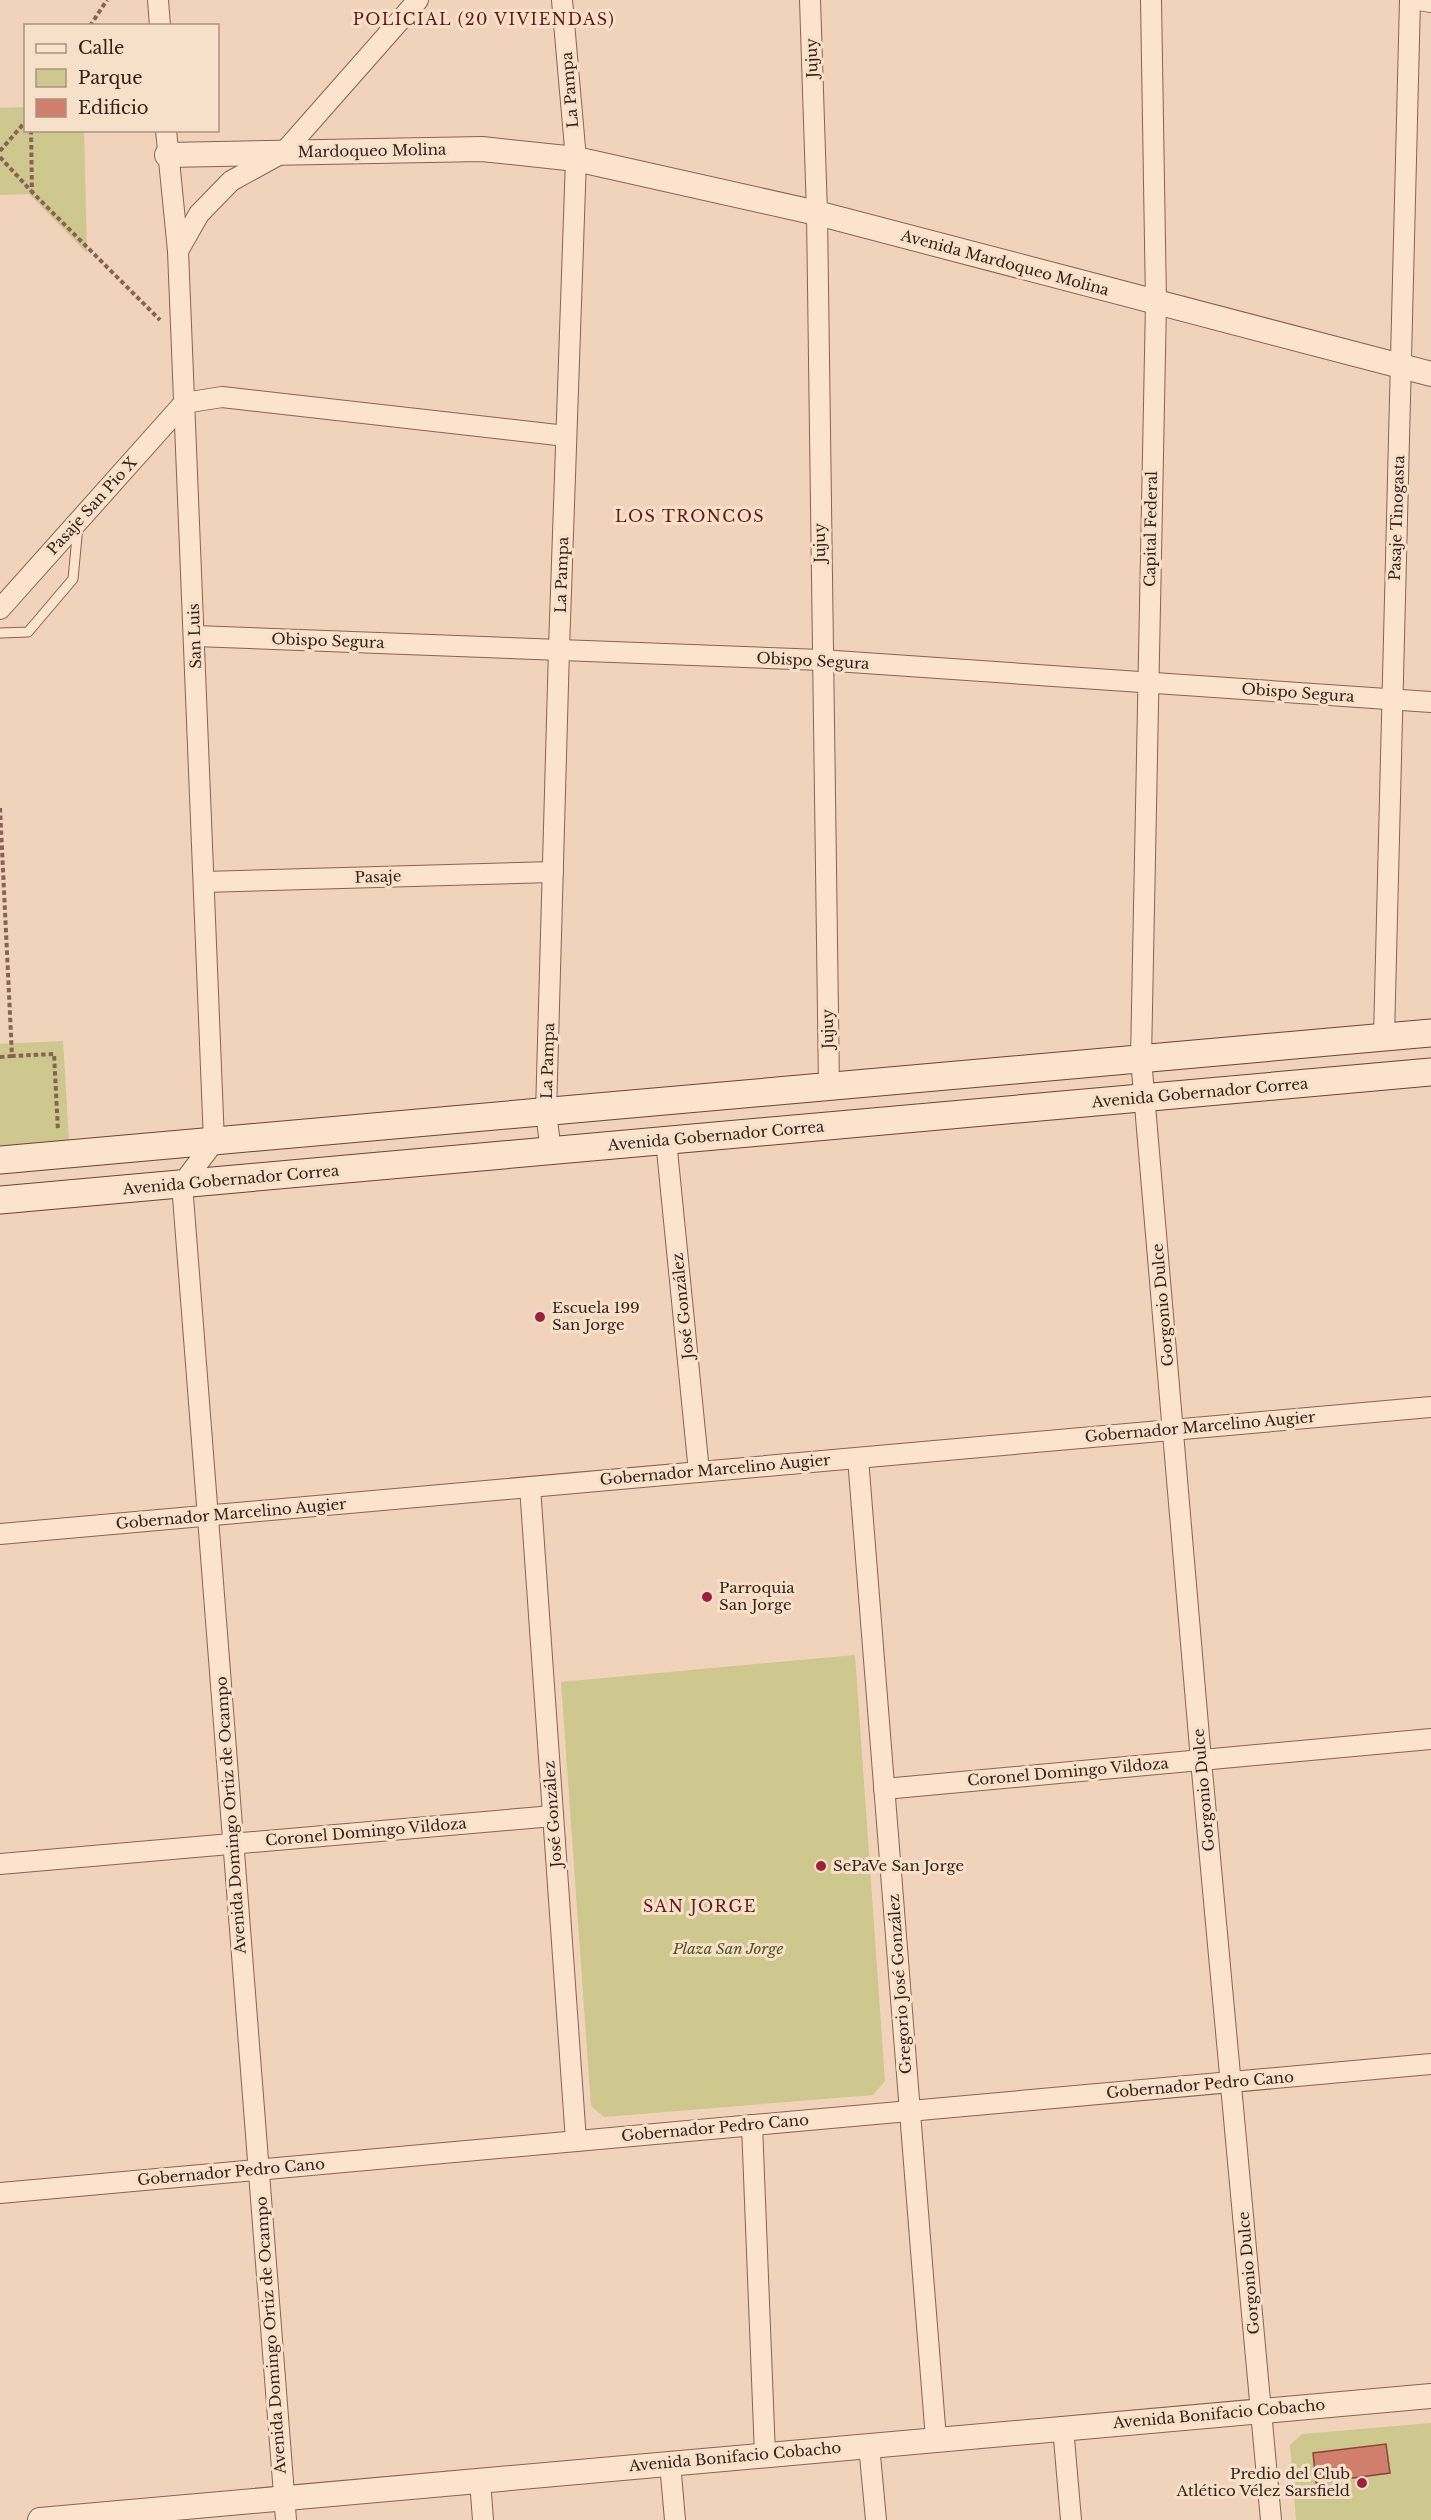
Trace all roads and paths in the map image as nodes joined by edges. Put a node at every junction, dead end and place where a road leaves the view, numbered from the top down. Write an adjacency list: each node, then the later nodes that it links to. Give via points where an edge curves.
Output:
1 (108, 0): 10 (path)
2 (158, 0): 11 (street)
3 (418, 0): 16 (street)
4 (562, 0): 19 (street, La Pampa)
5 (810, 0): 21 (street, Jujuy)
6 (1151, 0): 23 (street, Capital Federal)
7 (1410, 0): 25 (street, Pasaje Tinogasta)
8 (1418, 0): 9 (street)
9 (1431, 2)
10 (91, 24)
11 (160, 24)
12 (24, 123): 15 (path)
13 (31, 132): 20 (path)
14 (166, 132): 17 (street, San Luis)
15 (0, 151)
16 (284, 152): 17 (street, Mardoqueo Molina); 19 (street, Mardoqueo Molina, via 482,149); 22 (street, via 231,181 199,214)
17 (167, 155): 22 (street, San Luis)
18 (0, 157): 20 (path)
19 (576, 159): 21 (street, Avenida Mardoqueo Molina); 28 (street, La Pampa)
20 (32, 192): 24 (path)
21 (818, 213): 23 (street, Avenida Mardoqueo Molina); 34 (street, Jujuy)
22 (178, 251): 24 (street, San Luis)
23 (1156, 303): 25 (street, Avenida Mardoqueo Molina); 35 (street, Capital Federal)
24 (182, 342): 27 (street, San Luis)
25 (1403, 367): 26 (street, Avenida Mardoqueo Molina); 36 (street, Pasaje Tinogasta)
26 (1431, 374)
27 (184, 403): 28 (street, via 222,397); 29 (street, Pasaje San Pio X); 32 (street, San Luis)
28 (566, 436): 33 (street, La Pampa)
29 (79, 520): 30 (street, Pasaje San Pio X); 31 (lane, via 73,579 28,632)
30 (4, 600)
31 (0, 633)
32 (195, 636): 33 (street, Obispo Segura); 40 (street, San Luis)
33 (559, 649): 34 (street, Obispo Segura); 39 (street, La Pampa)
34 (822, 660): 35 (street, Obispo Segura); 47 (street, Jujuy)
35 (1147, 682): 36 (street, Obispo Segura); 45 (street, Capital Federal)
36 (1391, 699): 37 (street, Obispo Segura); 42 (street, Pasaje Tinogasta)
37 (1431, 702)
38 (0, 808): 43 (path)
39 (553, 872): 40 (street, Pasaje); 49 (street, La Pampa)
40 (204, 882): 51 (street, San Luis)
41 (1431, 1033): 42 (main road)
42 (1384, 1037): 45 (main road)
43 (12, 1056): 44 (path); 53 (path, via 54,1054)
44 (0, 1057)
45 (1141, 1059): 47 (main road); 48 (street, Gorgonio Dulce)
46 (1431, 1072): 48 (main road, Avenida Gobernador Correa)
47 (829, 1087): 49 (main road)
48 (1144, 1098): 50 (main road, Avenida Gobernador Correa); 58 (street, Gorgonio Dulce)
49 (546, 1113): 51 (main road); 52 (street, La Pampa)
50 (666, 1140): 52 (main road, Avenida Gobernador Correa); 60 (street, José González)
51 (214, 1142): 53 (main road); 55 (street)
52 (551, 1151): 55 (main road, Avenida Gobernador Correa)
53 (60, 1155): 54 (main road)
54 (0, 1160)
55 (182, 1184): 56 (main road, Avenida Gobernador Correa); 62 (street, Avenida Domingo Ortiz de Ocampo)
56 (0, 1200)
57 (1431, 1407): 58 (street, Gobernador Marcelino Augier)
58 (1174, 1430): 59 (street, Gobernador Marcelino Augier); 65 (street, Gorgonio Dulce)
59 (858, 1458): 60 (street, Gobernador Marcelino Augier); 66 (street, Gregorio José González)
60 (699, 1472): 61 (street, Gobernador Marcelino Augier)
61 (530, 1487): 62 (street, Gobernador Marcelino Augier); 67 (street, José González)
62 (208, 1516): 63 (street, Gobernador Marcelino Augier); 68 (street, Avenida Domingo Ortiz de Ocampo)
63 (0, 1534)
64 (1431, 1739): 65 (street, Coronel Domingo Vildoza)
65 (1201, 1760): 66 (street, Coronel Domingo Vildoza); 71 (street, Gorgonio Dulce)
66 (884, 1789): 72 (street, Gregorio José González)
67 (553, 1816): 68 (street, Coronel Domingo Vildoza); 74 (street, José González)
68 (233, 1844): 69 (street, Coronel Domingo Vildoza); 75 (street, Avenida Domingo Ortiz de Ocampo)
69 (0, 1864)
70 (1431, 2064): 71 (street, Gobernador Pedro Cano)
71 (1231, 2082): 72 (street, Gobernador Pedro Cano); 78 (street, Gorgonio Dulce)
72 (910, 2111): 73 (street, Gobernador Pedro Cano); 80 (street, Gregorio José González)
73 (752, 2125): 74 (street, Gobernador Pedro Cano); 82 (street)
74 (576, 2141): 75 (street, Gobernador Pedro Cano)
75 (259, 2170): 76 (street, Gobernador Pedro Cano); 85 (street, Avenida Domingo Ortiz de Ocampo)
76 (0, 2193)
77 (1431, 2396): 78 (street, Avenida Bonifacio Cobacho)
78 (1263, 2411): 79 (street, Avenida Bonifacio Cobacho); 92 (street, Gorgonio Dulce)
79 (1063, 2427): 80 (street, Avenida Bonifacio Cobacho); 91 (street)
80 (936, 2439): 81 (street, Avenida Bonifacio Cobacho)
81 (869, 2445): 82 (street, Avenida Bonifacio Cobacho); 90 (street)
82 (765, 2455): 83 (street, Avenida Bonifacio Cobacho)
83 (670, 2463): 84 (street, Avenida Bonifacio Cobacho); 89 (street)
84 (480, 2480): 85 (street, Avenida Bonifacio Cobacho); 88 (street)
85 (285, 2509): 86 (street, Avenida Bonifacio Cobacho)
86 (95, 2518): 87 (street, Avenida Bonifacio Cobacho)
87 (40, 2520)
88 (483, 2520)
89 (675, 2520)
90 (876, 2520)
91 (1071, 2520)
92 (1271, 2520)

